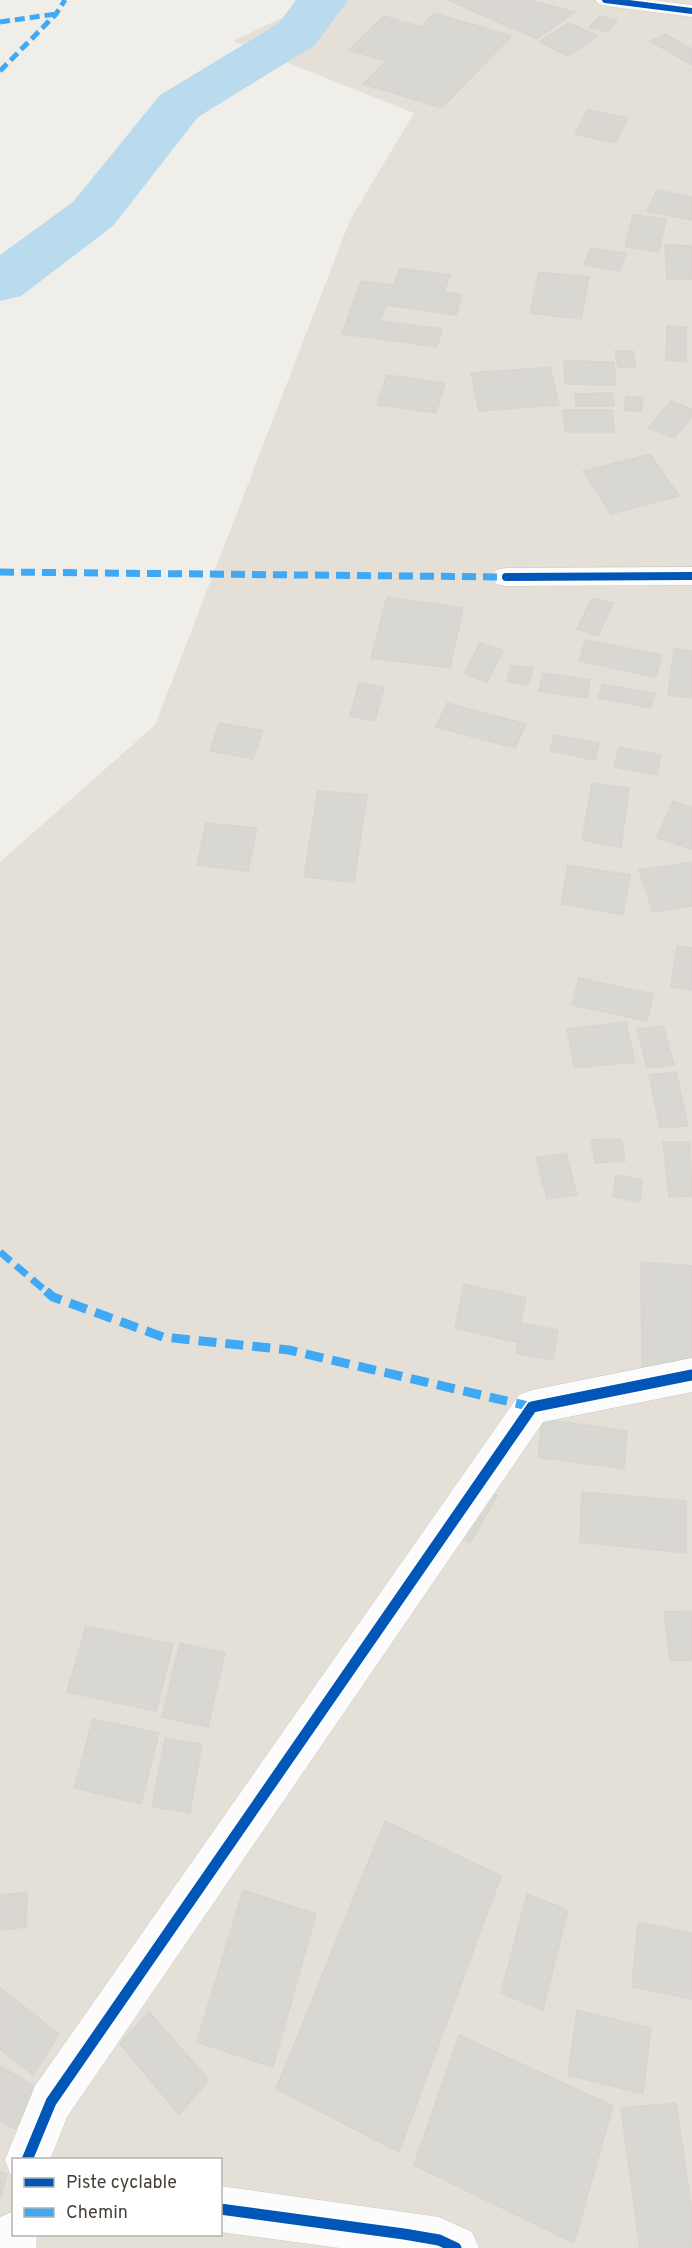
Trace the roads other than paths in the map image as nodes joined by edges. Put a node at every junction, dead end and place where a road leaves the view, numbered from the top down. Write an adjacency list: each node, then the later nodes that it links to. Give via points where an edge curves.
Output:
1 (605, 0): 2 (street)
2 (692, 11)
3 (692, 576): 4 (street)
4 (506, 577)
5 (692, 1375): 6 (street, via 532,1407 51,2102)
6 (28, 2158)
7 (222, 2209): 8 (street, via 404,2234 439,2240)
8 (456, 2248)

